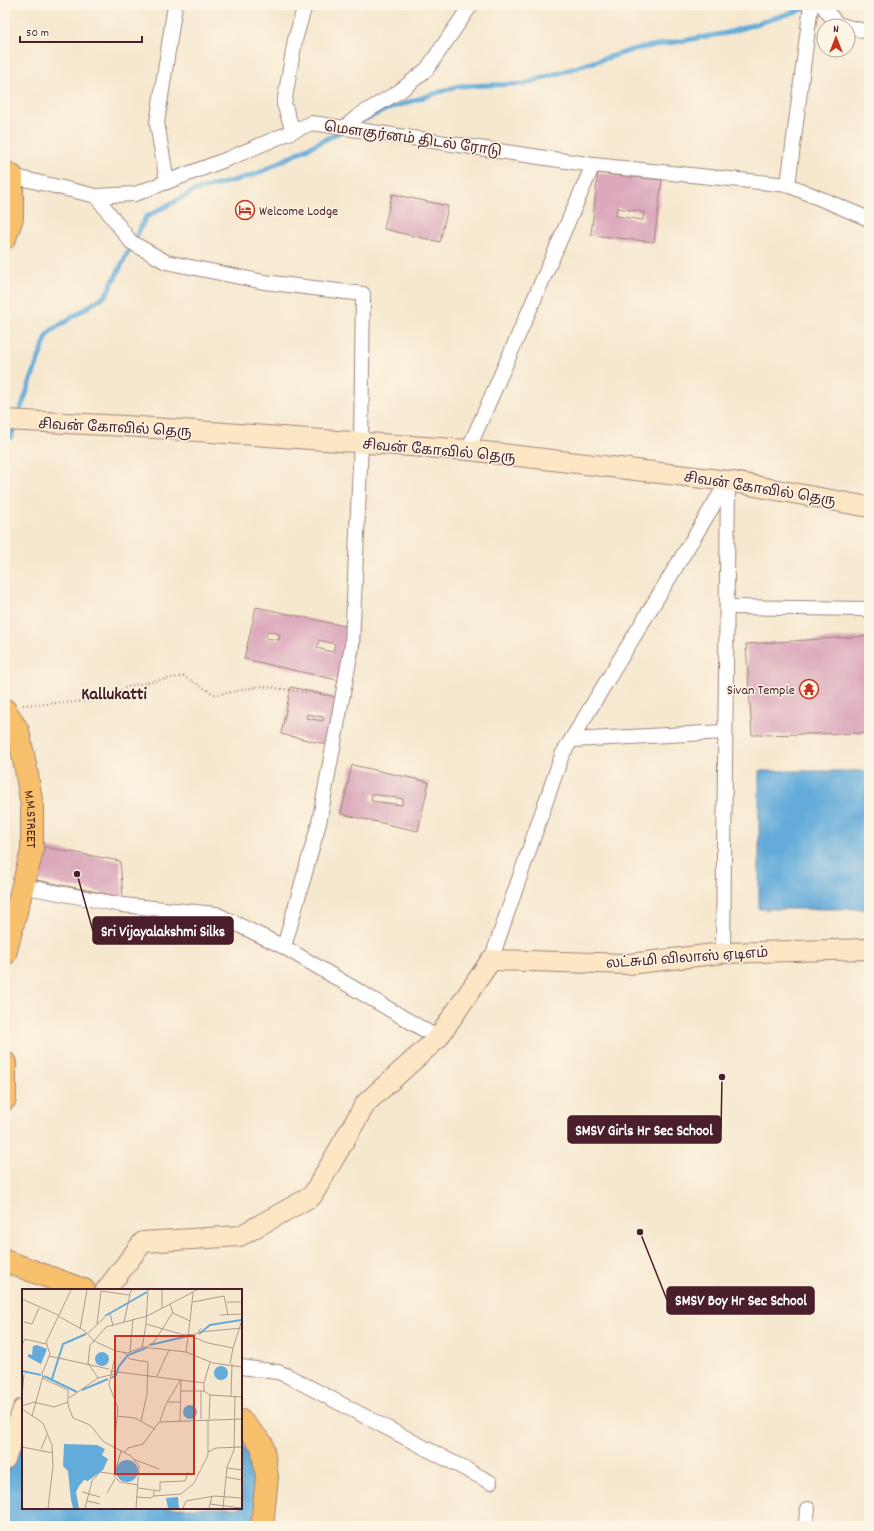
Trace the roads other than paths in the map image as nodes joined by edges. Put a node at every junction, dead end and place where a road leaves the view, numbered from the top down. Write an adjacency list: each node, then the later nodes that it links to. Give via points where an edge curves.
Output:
1 (175, 5): 13 (street, via 157,123)
2 (305, 5): 10 (street, via 295,40 284,104)
3 (471, 5): 9 (street, via 427,69 400,91 358,116)
4 (811, 5): 14 (street)
5 (822, 5): 6 (street)
6 (832, 18)
7 (856, 29): 8 (street)
8 (869, 32)
9 (344, 128): 10 (street, மௌகுர்னம் திடல் ரோடு, via 312,123); 11 (street, மௌகுர்னம் திடல் ரோடு)
10 (293, 131): 13 (street, மௌகுர்னம் திடல் ரோடு)
11 (593, 164): 14 (street, மௌகுர்னம் திடல் ரோடு); 20 (street)
12 (9, 174): 15 (street, மௌகுர்னம் திடல் ரோடு); 17 (main road, via 12,218)
13 (167, 182): 15 (street, மௌகுர்னம் திடல் ரோடு, via 135,194)
14 (788, 185): 16 (street, மௌகுர்னம் திடல் ரோடு)
15 (96, 196): 19 (street, via 131,242 166,262 264,282 363,294)
16 (869, 220)
17 (5, 238)
18 (5, 420): 19 (street, சிவன் கோவில் தெரு)
19 (360, 443): 20 (street, சிவன் கோவில் தெரு); 29 (street, via 352,645 319,823)
20 (468, 450): 21 (street, சிவன் கோவில் தெரு)
21 (728, 481): 22 (street, சிவன் கோவில் தெரு); 23 (street); 27 (street)
22 (869, 507)
23 (727, 608): 24 (street); 26 (street)
24 (869, 609)
25 (12, 708): 28 (main road, M.M.STREET, via 32,806 32,851)
26 (725, 732): 27 (street); 31 (street)
27 (572, 740): 33 (street, via 562,755)
28 (22, 886): 29 (street, via 122,905 216,914); 32 (main road, M.M.STREET)
29 (284, 947): 34 (street)
30 (869, 949): 31 (street, லட்சுமி விலாஸ் ஏடிஎம்)
31 (723, 953): 33 (street, லட்சுமி விலாஸ் ஏடிஎம், via 629,964)
32 (5, 954)
33 (491, 960): 34 (street)
34 (438, 1038): 40 (street, via 366,1103 312,1196 240,1236 143,1242)
35 (5, 1063): 36 (main road)
36 (5, 1100)
37 (5, 1261): 38 (main road)
38 (61, 1286): 39 (main road)
39 (78, 1289)
40 (107, 1289)
41 (242, 1367): 45 (street, via 278,1372 288,1376)
42 (22, 1412): 44 (street)
43 (242, 1422): 47 (main road, via 262,1444 267,1477)
44 (5, 1459)
45 (490, 1482)
46 (808, 1510): 48 (street)
47 (262, 1526)
48 (805, 1526)

